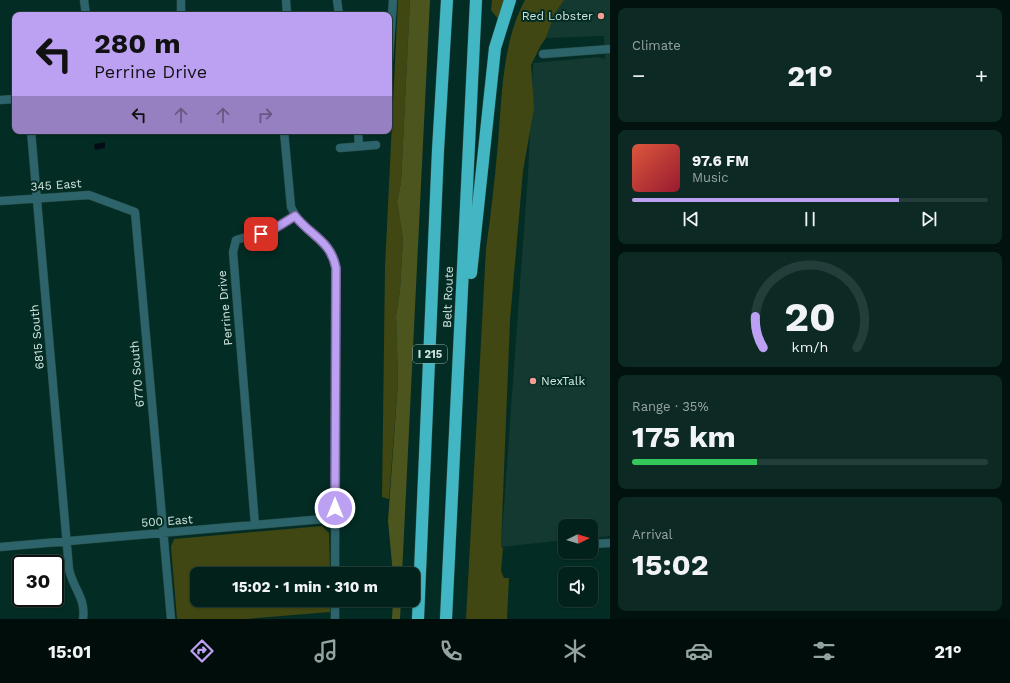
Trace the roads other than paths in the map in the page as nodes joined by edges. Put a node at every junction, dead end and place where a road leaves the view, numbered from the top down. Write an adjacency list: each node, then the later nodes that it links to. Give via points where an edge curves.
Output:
1 (84, 0): 9 (street)
2 (181, 0): 10 (street)
3 (286, 0): 11 (street)
4 (337, 0): 12 (street)
5 (393, 0): 13 (street)
6 (447, 0): 41 (highway, Belt Route / I 215)
7 (476, 0): 28 (highway, Belt Route / I 215)
8 (510, 0): 28 (highway, via 495,48)
9 (86, 12)
10 (181, 12)
11 (287, 12)
12 (339, 12)
13 (392, 15)
14 (610, 49): 15 (street)
15 (543, 54)
16 (12, 99): 17 (street)
17 (0, 100)
18 (31, 134): 24 (street, 6815 South)
19 (284, 134): 27 (street, via 289,194)
20 (358, 134): 22 (street)
21 (376, 145): 22 (street)
22 (359, 146): 23 (street)
23 (340, 148)
24 (37, 198): 25 (street, 345 East); 26 (street, 345 East, via 89,195); 32 (street, 6815 South)
25 (0, 201)
26 (135, 212): 31 (street, 6770 South)
27 (295, 216): 29 (street, via 304,227 328,246 336,268); 30 (street, Perrine Drive, via 274,229 236,240 233,252)
28 (459, 383): 42 (highway, Belt Route / I 215)
29 (335, 518): 30 (street, 500 East); 36 (street)
30 (255, 525): 31 (street, 500 East)
31 (163, 533): 32 (street, 500 East); 39 (street, 6770 South)
32 (67, 541): 35 (street, 500 East); 38 (street, 6815 South, via 70,575 83,602)
33 (610, 542): 34 (street)
34 (598, 543)
35 (0, 547)
36 (335, 567)
37 (335, 607): 40 (street)
38 (83, 619)
39 (171, 619)
40 (335, 619)
41 (418, 619)
42 (446, 619)

